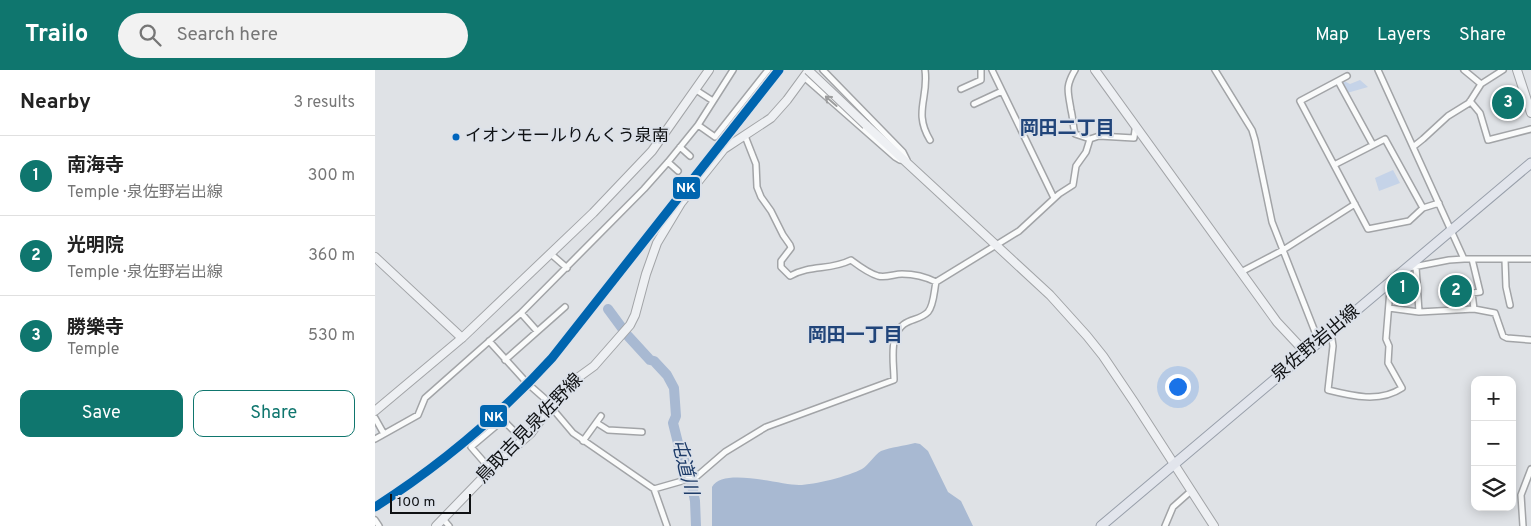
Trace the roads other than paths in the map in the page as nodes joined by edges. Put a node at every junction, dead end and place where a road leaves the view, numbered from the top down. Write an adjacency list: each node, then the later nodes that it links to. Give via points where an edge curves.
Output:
1 (709, 70): 22 (street)
2 (733, 70): 25 (street)
3 (768, 70): 29 (street, via 715,137)
4 (823, 70): 41 (street, via 903,152)
5 (925, 70): 33 (street, via 921,115)
6 (981, 70): 21 (street, via 981,80)
7 (992, 70): 23 (street)
8 (1075, 70): 34 (street, via 1067,88 1072,122 1075,134)
9 (1095, 70): 30 (street)
10 (1215, 70): 50 (street, via 1252,130 1272,222)
11 (1378, 70): 36 (street)
12 (1464, 70): 20 (street)
13 (1490, 70): 17 (street)
14 (1503, 70): 17 (street)
15 (1517, 70): 24 (street)
16 (807, 72): 32 (street, 鳥取吉見泉佐野線, via 778,111); 41 (street, bridge); 41 (street, one-way to 16, via 895,157)
17 (1494, 75): 20 (street)
18 (1347, 76): 19 (street)
19 (1338, 81): 35 (street); 42 (street, via 1300,102)
20 (1481, 84): 26 (street)
21 (961, 89)
22 (696, 90): 25 (street); 51 (street, via 652,151)
23 (1002, 91): 27 (street); 44 (street)
24 (1529, 99): 28 (street)
25 (713, 101): 29 (street)
26 (1470, 101): 31 (street, via 1480,113 1488,140); 36 (street)
27 (974, 104)
28 (1531, 113)
29 (698, 125): 37 (street)
30 (1137, 129): 34 (street, via 1134,138 1099,136); 60 (street)
31 (1531, 129)
32 (745, 136): 61 (street, via 757,164 757,187 761,197 791,245 781,261 781,267 790,276 851,260 879,276 901,274); 77 (street, 鳥取吉見泉佐野線, via 724,149 681,204 657,243 630,325 594,366 565,387)
33 (930, 140)
34 (1090, 140): 44 (street, via 1087,152 1076,166 1073,184)
35 (1373, 145): 42 (street); 47 (street, via 1385,139)
36 (1413, 146): 45 (street)
37 (680, 148): 38 (street); 39 (street)
38 (690, 156)
39 (668, 162): 43 (street); 57 (street)
40 (1531, 163): 48 (main road, 泉佐野岩出線)
41 (910, 164): 49 (street)
42 (1334, 165): 46 (street)
43 (678, 171)
44 (1054, 198): 49 (street, via 1019,231)
45 (1439, 203): 47 (street); 48 (street)
46 (1355, 204): 47 (street, via 1369,229 1409,221); 50 (street)
47 (1423, 208)
48 (1452, 229): 52 (street); 58 (main road, 泉佐野岩出線)
49 (997, 246): 61 (street); 87 (street, via 1050,295 1087,336)
50 (1283, 250): 60 (street); 74 (street)
51 (551, 254): 57 (street); 71 (street)
52 (1464, 259): 53 (street); 59 (street)
53 (1472, 259): 55 (street); 66 (street, via 1480,292 1472,293)
54 (1531, 259): 55 (street)
55 (1505, 260): 63 (street)
56 (376, 261): 71 (street)
57 (567, 268): 68 (street)
58 (1406, 268): 59 (street); 62 (main road, 泉佐野岩出線)
59 (1417, 268): 67 (street)
60 (1241, 272): 75 (street, via 1277,322)
61 (936, 282): 90 (street, via 927,313 908,321 897,332 894,380 766,427 725,452 696,477)
62 (1387, 284): 65 (street); 70 (main road, 泉佐野岩出線)
63 (1510, 305)
64 (565, 308): 69 (street)
65 (1389, 308): 67 (street); 70 (street, via 1388,359 1402,388 1398,391 1367,398 1328,390 1333,346)
66 (1474, 309): 67 (street); 72 (street, via 1495,313 1503,336)
67 (1419, 312)
68 (521, 313): 69 (street); 73 (street)
69 (537, 331): 76 (street)
70 (1331, 332): 74 (main road, 泉佐野岩出線)
71 (462, 338): 78 (street)
72 (1531, 340)
73 (489, 341): 76 (street); 83 (street, via 425,398 418,416)
74 (1319, 342): 75 (main road, 泉佐野岩出線)
75 (1306, 353): 87 (main road, 泉佐野岩出線)
76 (505, 360): 77 (street)
77 (551, 406): 85 (street, 鳥取吉見泉佐野線); 86 (street)
78 (375, 411)
79 (601, 416): 81 (street)
80 (375, 418): 83 (street)
81 (597, 422): 82 (street, via 608,430); 86 (street)
82 (642, 432)
83 (384, 434): 84 (street)
84 (375, 439)
85 (523, 440): 89 (street, 鳥取吉見泉佐野線); 89 (street, via 503,420 471,447)
86 (583, 441): 90 (street)
87 (1174, 465): 91 (street); 98 (main road, 泉佐野岩出線)
88 (1531, 469): 101 (street, via 1521,495)
89 (491, 470): 92 (street, 鳥取吉見泉佐野線)
90 (654, 490): 97 (street)
91 (1191, 491): 99 (street, via 1173,507); 100 (street)
92 (443, 519): 95 (street, 鳥取吉見泉佐野線); 96 (street)
93 (375, 520): 94 (street)
94 (379, 526)
95 (436, 526)
96 (449, 526)
97 (667, 526)
98 (1101, 526)
99 (1165, 526)
100 (1214, 526)
101 (1523, 526)

